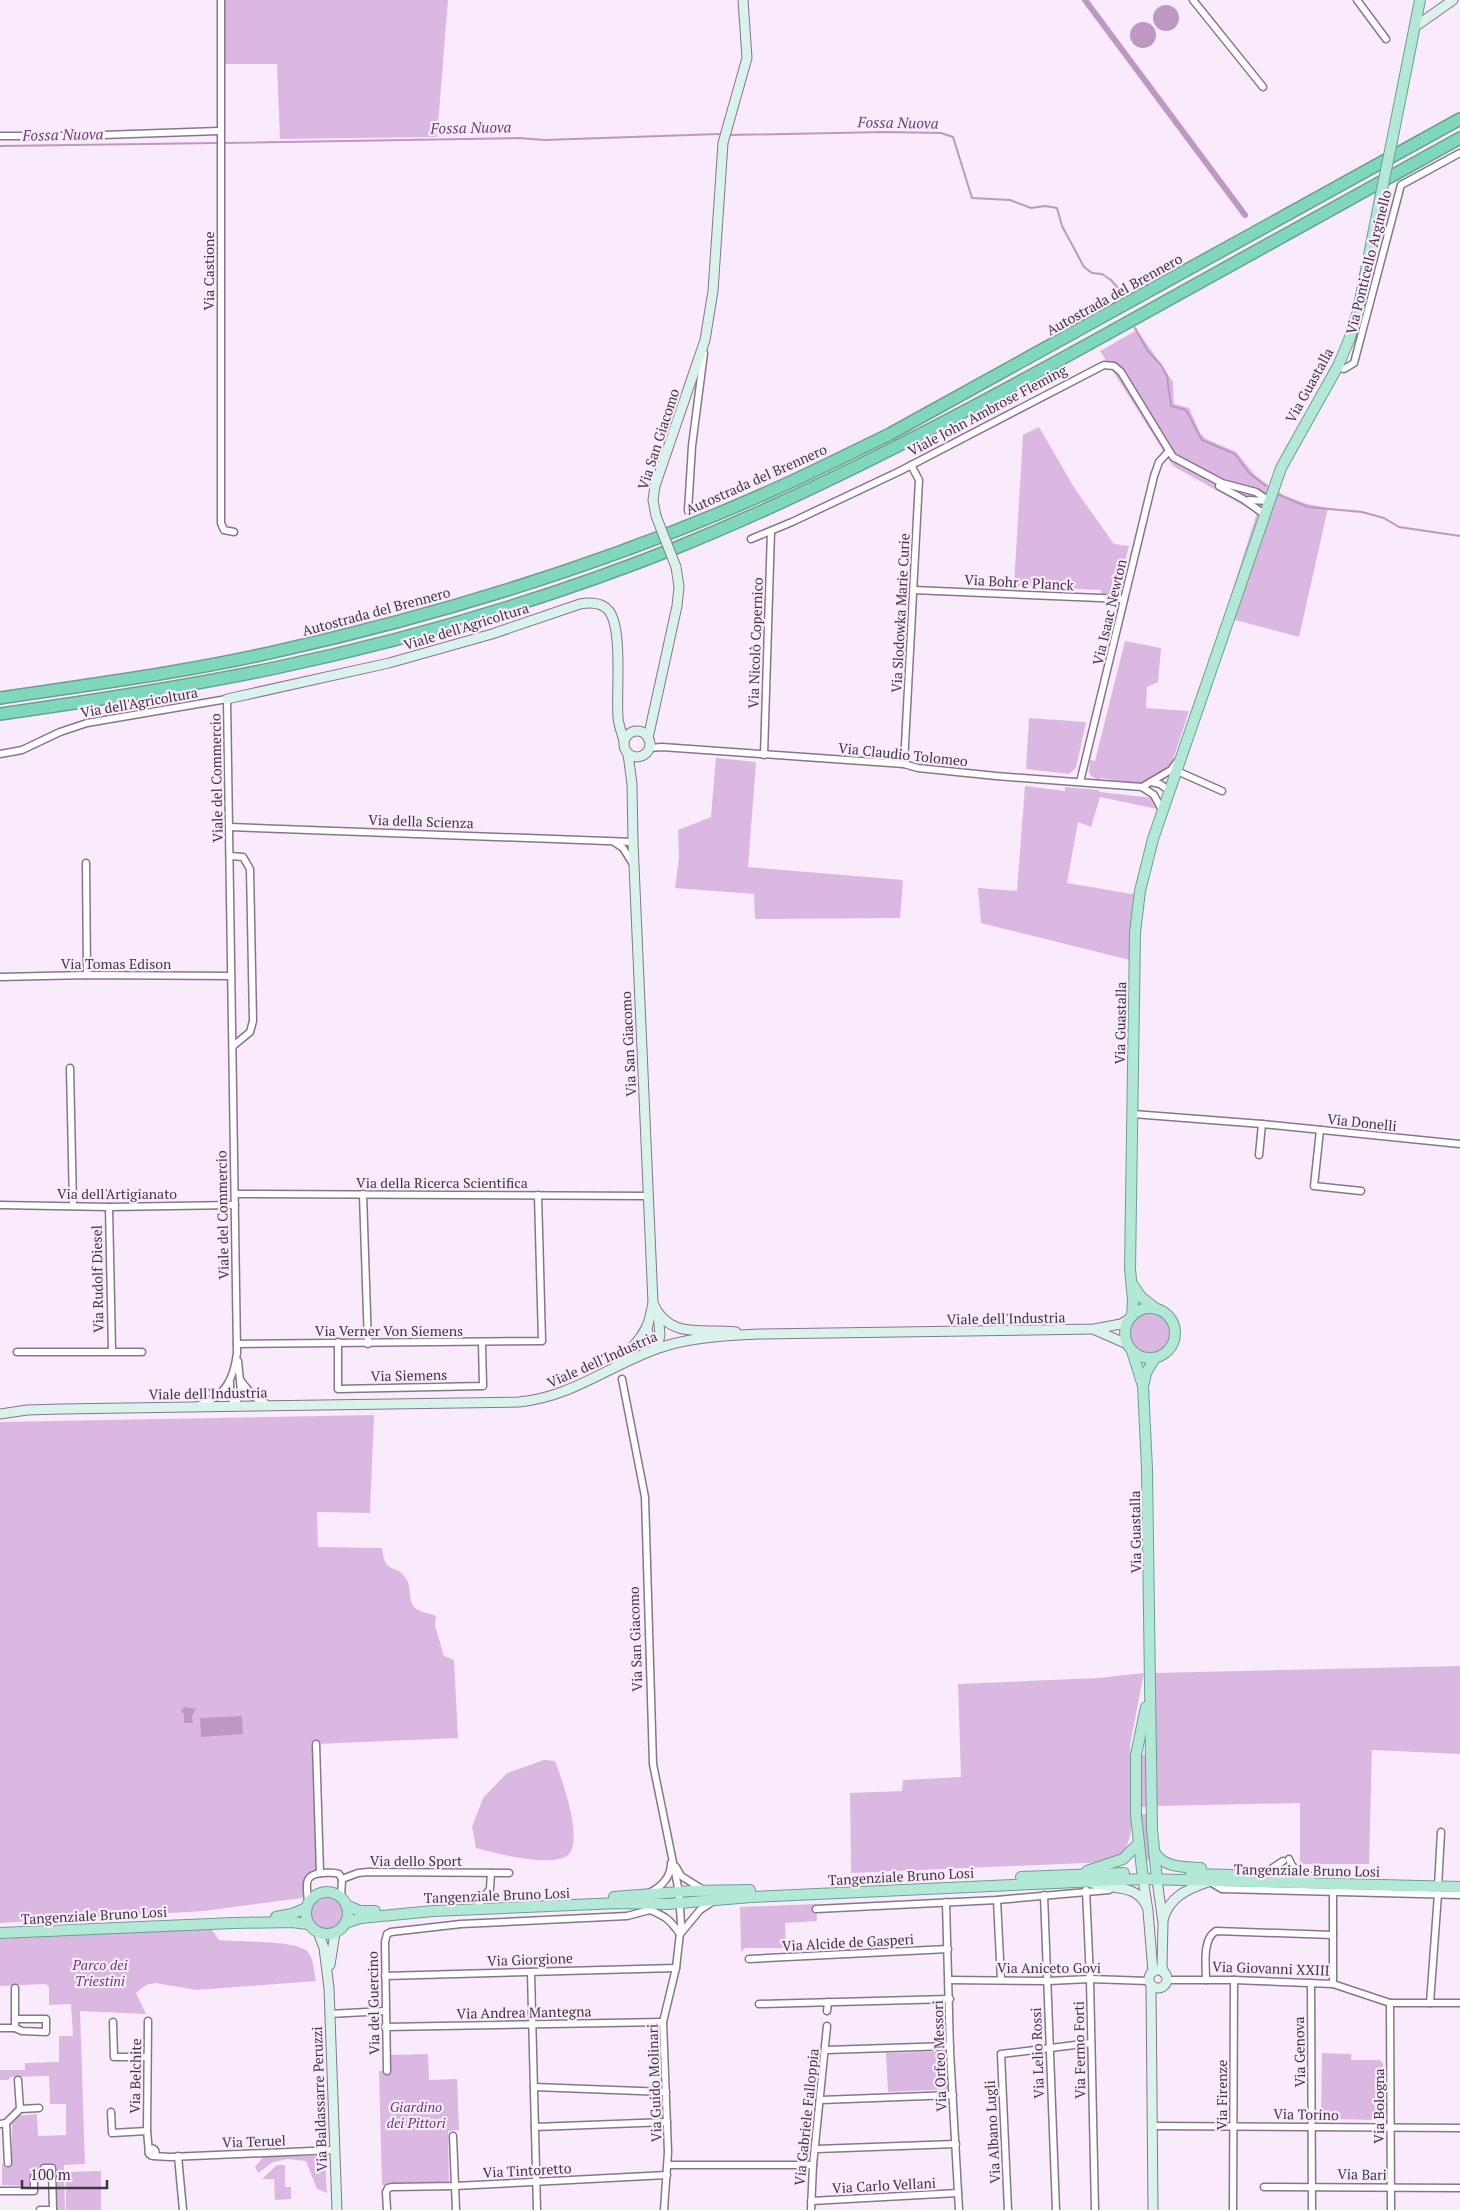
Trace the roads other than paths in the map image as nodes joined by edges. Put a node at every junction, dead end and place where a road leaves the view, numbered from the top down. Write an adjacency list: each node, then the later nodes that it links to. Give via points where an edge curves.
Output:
1 (221, 0): 11 (street, Via Castione)
2 (743, 0): 15 (street, Via San Giacomo, via 747,58 722,143 713,291)
3 (1193, 0): 9 (street)
4 (1357, 0): 8 (street)
5 (1420, 0): 7 (main road, Via Guastalla)
6 (1452, 0): 7 (street)
7 (1415, 24): 16 (main road, Via Guastalla, bridge, via 1358,311)
8 (1386, 39)
9 (1263, 87)
10 (1460, 119): 31 (highway, Autostrada del Brennero, via 906,426 797,479 676,530 528,583 378,627 216,664)
11 (220, 131): 12 (street); 27 (street, Via Castione, via 221,523 224,530)
12 (0, 136)
13 (1460, 138): 34 (highway, via 901,446 676,548 540,596 360,648 175,687)
14 (1460, 153): 16 (street, Via Ponticello Arginello, via 1401,184 1354,363 1344,369)
15 (706, 340): 24 (street, Via San Giacomo, via 692,446); 35 (street, Via San Giacomo, bridge, via 654,486 656,516 679,581)
16 (1338, 366): 20 (main road, Via Guastalla, via 1294,441)
17 (1168, 452): 18 (street, Viale John Ambrose Fleming, via 1122,372 1104,364); 19 (street, Viale John Ambrose Fleming); 30 (street, Via Isaac Newton, via 1159,462 1154,476)
18 (911, 465): 26 (street, Viale John Ambrose Fleming); 29 (street, Via Slodowka Marie Curie, via 918,480)
19 (1195, 470): 21 (street, Viale John Ambrose Fleming, via 1225,484); 22 (street, Viale John Ambrose Fleming)
20 (1274, 486): 21 (street); 23 (main road, Via Guastalla)
21 (1256, 492): 23 (street)
22 (1243, 499): 23 (street); 25 (street, Viale John Ambrose Fleming)
23 (1269, 501): 25 (main road, Via Guastalla)
24 (688, 511)
25 (1264, 514): 43 (main road, Via Guastalla)
26 (771, 531): 28 (street, Viale John Ambrose Fleming); 41 (street, Via Nicolò Copernico)
27 (234, 532)
28 (751, 539)
29 (914, 590): 30 (street, Via Bohr e Planck); 44 (street, Via Slodowka Marie Curie)
30 (1124, 599): 46 (street, Via Isaac Newton)
31 (0, 698)
32 (227, 699): 33 (street, Viale dell'Agricoltura, via 399,660 591,603 607,609 614,624); 39 (street, Via dell'Agricoltura, via 86,723 22,750); 54 (street, Viale del Commercio)
33 (618, 713): 36 (street, via 626,728); 37 (street, Viale dell'Agricoltura)
34 (0, 714)
35 (652, 723): 36 (street); 38 (street, Via San Giacomo)
36 (637, 731): 37 (street, via 627,735); 38 (street)
37 (624, 741): 40 (street, via 624,750)
38 (649, 742): 41 (street, Via Claudio Tolomeo, via 662,747); 42 (street)
39 (0, 754)
40 (628, 754): 42 (street, via 634,758); 48 (street, Via San Giacomo)
41 (764, 755): 44 (street, Via Claudio Tolomeo)
42 (641, 757): 48 (street, Via San Giacomo)
43 (1182, 757): 45 (main road, Via Guastalla); 47 (street, via 1171,770)
44 (904, 764): 46 (street, Via Claudio Tolomeo, via 918,768)
45 (1177, 771): 51 (main road, Via Guastalla); 52 (street)
46 (1080, 782): 49 (street, Via Claudio Tolomeo)
47 (1151, 782): 49 (street); 51 (street)
48 (632, 784): 56 (street, Via San Giacomo)
49 (1142, 787): 50 (street)
50 (1149, 791): 51 (street); 53 (street)
51 (1170, 791): 53 (main road, Via Guastalla)
52 (1222, 791)
53 (1163, 812): 65 (main road, Via Guastalla, via 1142,884 1135,933)
54 (229, 827): 55 (street, Via della Scienza); 57 (street, Viale del Commercio)
55 (612, 841): 56 (street, Via della Scienza); 59 (street, via 623,848)
56 (633, 842): 59 (street, Via San Giacomo)
57 (230, 856): 61 (street, Viale del Commercio); 63 (street, Viale del Commercio, via 244,857 250,869 254,1021 250,1032)
58 (86, 863): 60 (street)
59 (634, 867): 74 (street, Via San Giacomo)
60 (87, 975): 61 (street, Via Tomas Edison); 62 (street, Via Tomas Edison)
61 (232, 976): 63 (street, Viale del Commercio)
62 (0, 977)
63 (233, 1046): 71 (street, Viale del Commercio)
64 (70, 1068): 77 (street)
65 (1133, 1114): 66 (street, Via Donelli); 79 (main road, Via Guastalla)
66 (1262, 1124): 67 (street, Via Donelli); 69 (street)
67 (1320, 1130): 68 (street, Via Donelli); 70 (street, via 1314,1186)
68 (1460, 1144)
69 (1259, 1155)
70 (1360, 1191)
71 (235, 1194): 72 (street, Via della Ricerca Scientifica); 76 (street, Viale del Commercio)
72 (362, 1194): 73 (street, Via della Ricerca Scientifica); 90 (street)
73 (538, 1195): 74 (street, Via della Ricerca Scientifica); 88 (street, Via Verner Von Siemens, via 542,1341)
74 (649, 1196): 80 (street, Via San Giacomo)
75 (0, 1205): 77 (street, Via dell'Artigianato)
76 (235, 1205): 78 (street, Via dell'Artigianato); 89 (street, Viale del Commercio)
77 (73, 1206): 78 (street, Via dell'Artigianato)
78 (109, 1207): 93 (street, Via Rudolf Diesel)
79 (1132, 1282): 81 (main road, via 1141,1297); 83 (main road, Via Guastalla)
80 (653, 1303): 82 (street, Via San Giacomo); 84 (street, Via San Giacomo)
81 (1154, 1308): 83 (main road, via 1142,1309); 97 (main road, via 1168,1315 1176,1329 1169,1351)
82 (657, 1313): 86 (street, via 668,1324 678,1328); 91 (street, Via San Giacomo, via 660,1335)
83 (1130, 1318): 85 (street, Viale dell'Industria, via 1121,1324); 92 (main road, via 1125,1336)
84 (648, 1325): 91 (street, via 648,1338); 98 (street, Via San Giacomo)
85 (1094, 1330): 86 (street, Viale dell'Industria); 92 (street, Viale dell'Industria)
86 (758, 1334): 91 (street, Viale dell'Industria, via 702,1339)
87 (338, 1342): 88 (street, Via Siemens, via 338,1389 483,1386); 89 (street, Via Verner Von Siemens); 90 (street, Via Verner Von Siemens)
88 (482, 1342): 90 (street, Via Verner Von Siemens)
89 (237, 1344): 96 (street, Viale del Commercio)
90 (368, 1344)
91 (657, 1348): 98 (street, Viale dell'Industria)
92 (1130, 1348): 97 (main road, via 1147,1359); 102 (main road, Via Guastalla)
93 (112, 1351): 94 (street, Via Rudolf Diesel); 95 (street, Via Rudolf Diesel)
94 (17, 1352)
95 (142, 1352)
96 (237, 1353): 100 (street); 101 (street, Viale del Commercio)
97 (1155, 1358): 102 (main road, Via Guastalla)
98 (611, 1370): 104 (street, Viale dell'Industria, via 560,1394 539,1400 490,1404)
99 (622, 1379): 116 (street, Via San Giacomo, via 645,1497 652,1753)
100 (240, 1380): 103 (street, via 240,1397); 104 (street, via 254,1397)
101 (230, 1382): 103 (street); 105 (street, via 210,1401)
102 (1143, 1386): 107 (main road, Via Guastalla)
103 (235, 1406): 104 (street, Viale dell'Industria); 105 (street, Viale dell'Industria)
104 (272, 1406)
105 (188, 1407): 106 (street, Viale dell'Industria, via 27,1410)
106 (0, 1414)
107 (1150, 1678): 109 (main road, Via Guastalla); 110 (main road, Via Guastalla)
108 (316, 1744): 117 (street)
109 (1151, 1754): 110 (main road); 112 (main road, Via Guastalla)
110 (1136, 1755): 111 (main road, Via Guastalla)
111 (1136, 1810): 112 (main road); 114 (main road, Via Guastalla)
112 (1151, 1810): 115 (main road, Via Guastalla)
113 (1441, 1832): 130 (street)
114 (1138, 1844): 120 (main road, via 1123,1859); 123 (main road, Via Guastalla)
115 (1152, 1848): 121 (main road, via 1157,1858 1168,1864); 124 (main road, Via Guastalla)
116 (671, 1852): 133 (street, via 668,1877); 134 (street, via 682,1876); 137 (street, Via San Giacomo)
117 (320, 1873): 126 (street, via 337,1873); 143 (street, via 307,1880)
118 (491, 1873): 119 (street, Via dello Sport); 126 (street, Via dello Sport, via 368,1872); 141 (street, via 490,1889)
119 (509, 1873)
120 (1076, 1874): 123 (main road, Tangenziale Bruno Losi); 134 (main road, Tangenziale Bruno Losi)
121 (1238, 1875): 122 (main road, Tangenziale Bruno Losi); 124 (main road, Tangenziale Bruno Losi)
122 (1262, 1875): 125 (main road, Tangenziale Bruno Losi); 125 (street, via 1288,1862)
123 (1143, 1876): 124 (main road, Tangenziale Bruno Losi); 129 (main road, Tangenziale Bruno Losi); 146 (street, Via Guastalla)
124 (1156, 1877): 128 (main road, Tangenziale Bruno Losi); 148 (street, Via Guastalla)
125 (1308, 1877): 130 (main road, Tangenziale Bruno Losi)
126 (342, 1879): 139 (street)
127 (1460, 1881): 130 (main road, Tangenziale Bruno Losi)
128 (1209, 1882): 130 (main road, Tangenziale Bruno Losi); 132 (street, via 1222,1889); 148 (street, via 1178,1895 1167,1910)
129 (1086, 1886): 134 (main road, Tangenziale Bruno Losi); 135 (street); 146 (street, via 1127,1889 1143,1899); 162 (street, Via Fermo Forti)
130 (1438, 1887): 131 (main road, Tangenziale Bruno Losi); 132 (street); 136 (street); 178 (street)
131 (1460, 1887)
132 (1333, 1891): 155 (street)
133 (644, 1895): 137 (main road, Tangenziale Bruno Losi); 141 (main road, Tangenziale Bruno Losi)
134 (715, 1895): 137 (main road, Tangenziale Bruno Losi); 154 (street)
135 (1044, 1895): 138 (street); 168 (street, Via Lelio Rossi)
136 (1460, 1895)
137 (680, 1897): 142 (main road, Tangenziale Bruno Losi); 154 (street, Via Guido Molinari)
138 (997, 1900): 140 (street); 164 (street)
139 (344, 1902): 141 (main road, Tangenziale Bruno Losi, via 360,1910 372,1911); 143 (main road, via 330,1892 324,1892 317,1894); 147 (main road, via 348,1916)
140 (946, 1902): 144 (street); 156 (street, Via Orfeo Messori)
141 (479, 1904)
142 (636, 1904): 145 (street); 147 (main road, Tangenziale Bruno Losi, via 433,1910 361,1918)
143 (307, 1905): 149 (main road); 150 (main road, Tangenziale Bruno Losi, via 292,1914 271,1917)
144 (816, 1909)
145 (650, 1910): 154 (street, via 671,1920); 160 (street, Via del Guercino, via 627,1916 453,1924 400,1930 387,1934)
146 (1148, 1911): 165 (street, Via Guastalla)
147 (345, 1923): 153 (main road)
148 (1163, 1923): 161 (street, Via Guastalla, via 1162,1966)
149 (308, 1924): 151 (main road); 152 (main road, Tangenziale Bruno Losi, via 230,1923)
150 (0, 1927)
151 (318, 1932): 153 (main road); 172 (street, Via Baldassarre Peruzzi, via 324,1948)
152 (0, 1933)
153 (335, 1933): 172 (street, Via Baldassarre Peruzzi)
154 (680, 1934): 158 (street, Via Guido Molinari)
155 (1333, 1934): 166 (street, via 1216,1931 1207,1941); 170 (street)
156 (948, 1949): 157 (street, Via Alcide de Gasperi); 163 (street, Via Orfeo Messori)
157 (749, 1959)
158 (676, 1968): 159 (street, Via Giorgione); 186 (street, Via Guido Molinari)
159 (531, 1972): 160 (street, Via Giorgione); 187 (street)
160 (385, 1976): 180 (street, Via del Guercino)
161 (1166, 1976): 165 (street, via 1160,1970); 166 (street, Via Giovanni XXIII); 173 (street, via 1166,1985)
162 (1090, 1979): 165 (street, Via Aniceto Govi); 168 (street, Via Aniceto Govi); 193 (street, Via Fermo Forti)
163 (949, 1980): 164 (street, Via Aniceto Govi); 174 (street, Via Orfeo Messori)
164 (1001, 1980): 168 (street, Via Aniceto Govi)
165 (1151, 1980): 173 (street); 192 (street)
166 (1206, 1980): 167 (street, Via Giovanni XXIII)
167 (1234, 1980): 169 (street, Via Giovanni XXIII); 210 (street, Via Firenze)
168 (1048, 1981): 195 (street, Via Lelio Rossi)
169 (1311, 1983): 170 (street, Via Giovanni XXIII); 212 (street, Via Genova)
170 (1333, 1984): 177 (street, Via Giovanni XXIII)
171 (15, 1988): 183 (street)
172 (328, 1988): 182 (street, Via Baldassarre Peruzzi)
173 (1161, 1988): 192 (street)
174 (950, 1999): 175 (street); 194 (street, Via Orfeo Messori)
175 (828, 2002): 179 (street); 181 (street)
176 (1460, 2002): 178 (street, Via Giovanni XXIII)
177 (1390, 2003): 178 (street, Via Giovanni XXIII); 213 (street, Via Bologna)
178 (1430, 2003)
179 (759, 2004)
180 (385, 2011): 182 (street); 189 (street, Via del Guercino)
181 (827, 2011)
182 (329, 2014): 219 (street, Via Baldassarre Peruzzi)
183 (15, 2019): 191 (street); 191 (street, via 46,2019 46,2032)
184 (148, 2021): 197 (street, Via Belchite)
185 (113, 2022): 197 (street, via 114,2058)
186 (663, 2022): 187 (street, Via Andrea Mantegna); 201 (street, Via Guido Molinari)
187 (532, 2024): 189 (street, Via Andrea Mantegna); 200 (street)
188 (827, 2026): 196 (street, Via Gabriele Falloppia)
189 (385, 2027): 198 (street, Via del Guercino)
190 (0, 2028): 191 (street)
191 (15, 2028)
192 (1153, 2031): 209 (street)
193 (1091, 2043): 195 (street); 249 (street, Via Fermo Forti)
194 (950, 2046): 196 (street); 202 (street, Via Orfeo Messori)
195 (1049, 2047): 247 (street, Via Albano Lugli, via 1001,2054); 248 (street, Via Lelio Rossi)
196 (826, 2050): 203 (street, Via Gabriele Falloppia)
197 (147, 2058): 215 (street, Via Belchite)
198 (386, 2072)
199 (18, 2080): 205 (street)
200 (534, 2087): 201 (street); 211 (street)
201 (666, 2092): 207 (street, Via Guido Molinari)
202 (953, 2095): 203 (street); 217 (street, Via Orfeo Messori)
203 (821, 2100): 218 (street, Via Gabriele Falloppia)
204 (38, 2108): 205 (street)
205 (20, 2109): 208 (street)
206 (110, 2112): 215 (street, via 112,2133)
207 (667, 2122): 211 (street); 223 (street, Via Guido Molinari)
208 (3, 2124): 222 (street)
209 (1152, 2126): 210 (street, Via Torino); 230 (street)
210 (1233, 2126): 212 (street, Via Torino); 252 (street, Via Firenze)
211 (535, 2127): 228 (street)
212 (1312, 2127): 213 (street, Via Torino); 231 (street, Via Genova)
213 (1391, 2128): 214 (street, Via Torino); 233 (street, Via Bologna)
214 (1460, 2128)
215 (147, 2131): 220 (street, Via Belchite)
216 (454, 2136): 229 (street)
217 (956, 2144): 218 (street); 236 (street, Via Orfeo Messori)
218 (816, 2149): 224 (street, Via Gabriele Falloppia)
219 (335, 2150): 221 (street, Via Teruel); 240 (street, Via Baldassarre Peruzzi)
220 (152, 2152): 221 (street, Via Teruel)
221 (177, 2156): 239 (street)
222 (8, 2164)
223 (668, 2165): 224 (street); 226 (street, Via Guido Molinari)
224 (813, 2165): 237 (street, Via Gabriele Falloppia)
225 (44, 2168): 238 (street, via 52,2168 53,2210)
226 (667, 2174): 228 (street, Via Tintoretto); 244 (street, Via Guido Molinari)
227 (34, 2177): 235 (street, via 34,2191)
228 (536, 2182): 229 (street, Via Tintoretto); 243 (street)
229 (455, 2186): 241 (street, Via Tintoretto, via 388,2188); 242 (street)
230 (1153, 2186): 250 (street); 251 (street)
231 (1311, 2186): 232 (street, Via Bari); 233 (street, Via Bari); 253 (street, Via Genova)
232 (1264, 2187)
233 (1390, 2187): 234 (street, Via Bari); 254 (street, Via Bologna)
234 (1460, 2188)
235 (0, 2191)
236 (958, 2193): 237 (street, Via Carlo Vellani); 246 (street, Via Orfeo Messori)
237 (811, 2201): 245 (street, Via Gabriele Falloppia)
238 (40, 2210)
239 (184, 2210)
240 (337, 2210)
241 (387, 2210)
242 (456, 2210)
243 (537, 2210)
244 (664, 2210)
245 (811, 2210)
246 (958, 2210)
247 (1008, 2210)
248 (1056, 2210)
249 (1095, 2210)
250 (1148, 2210)
251 (1153, 2210)
252 (1233, 2210)
253 (1312, 2210)
254 (1391, 2210)

